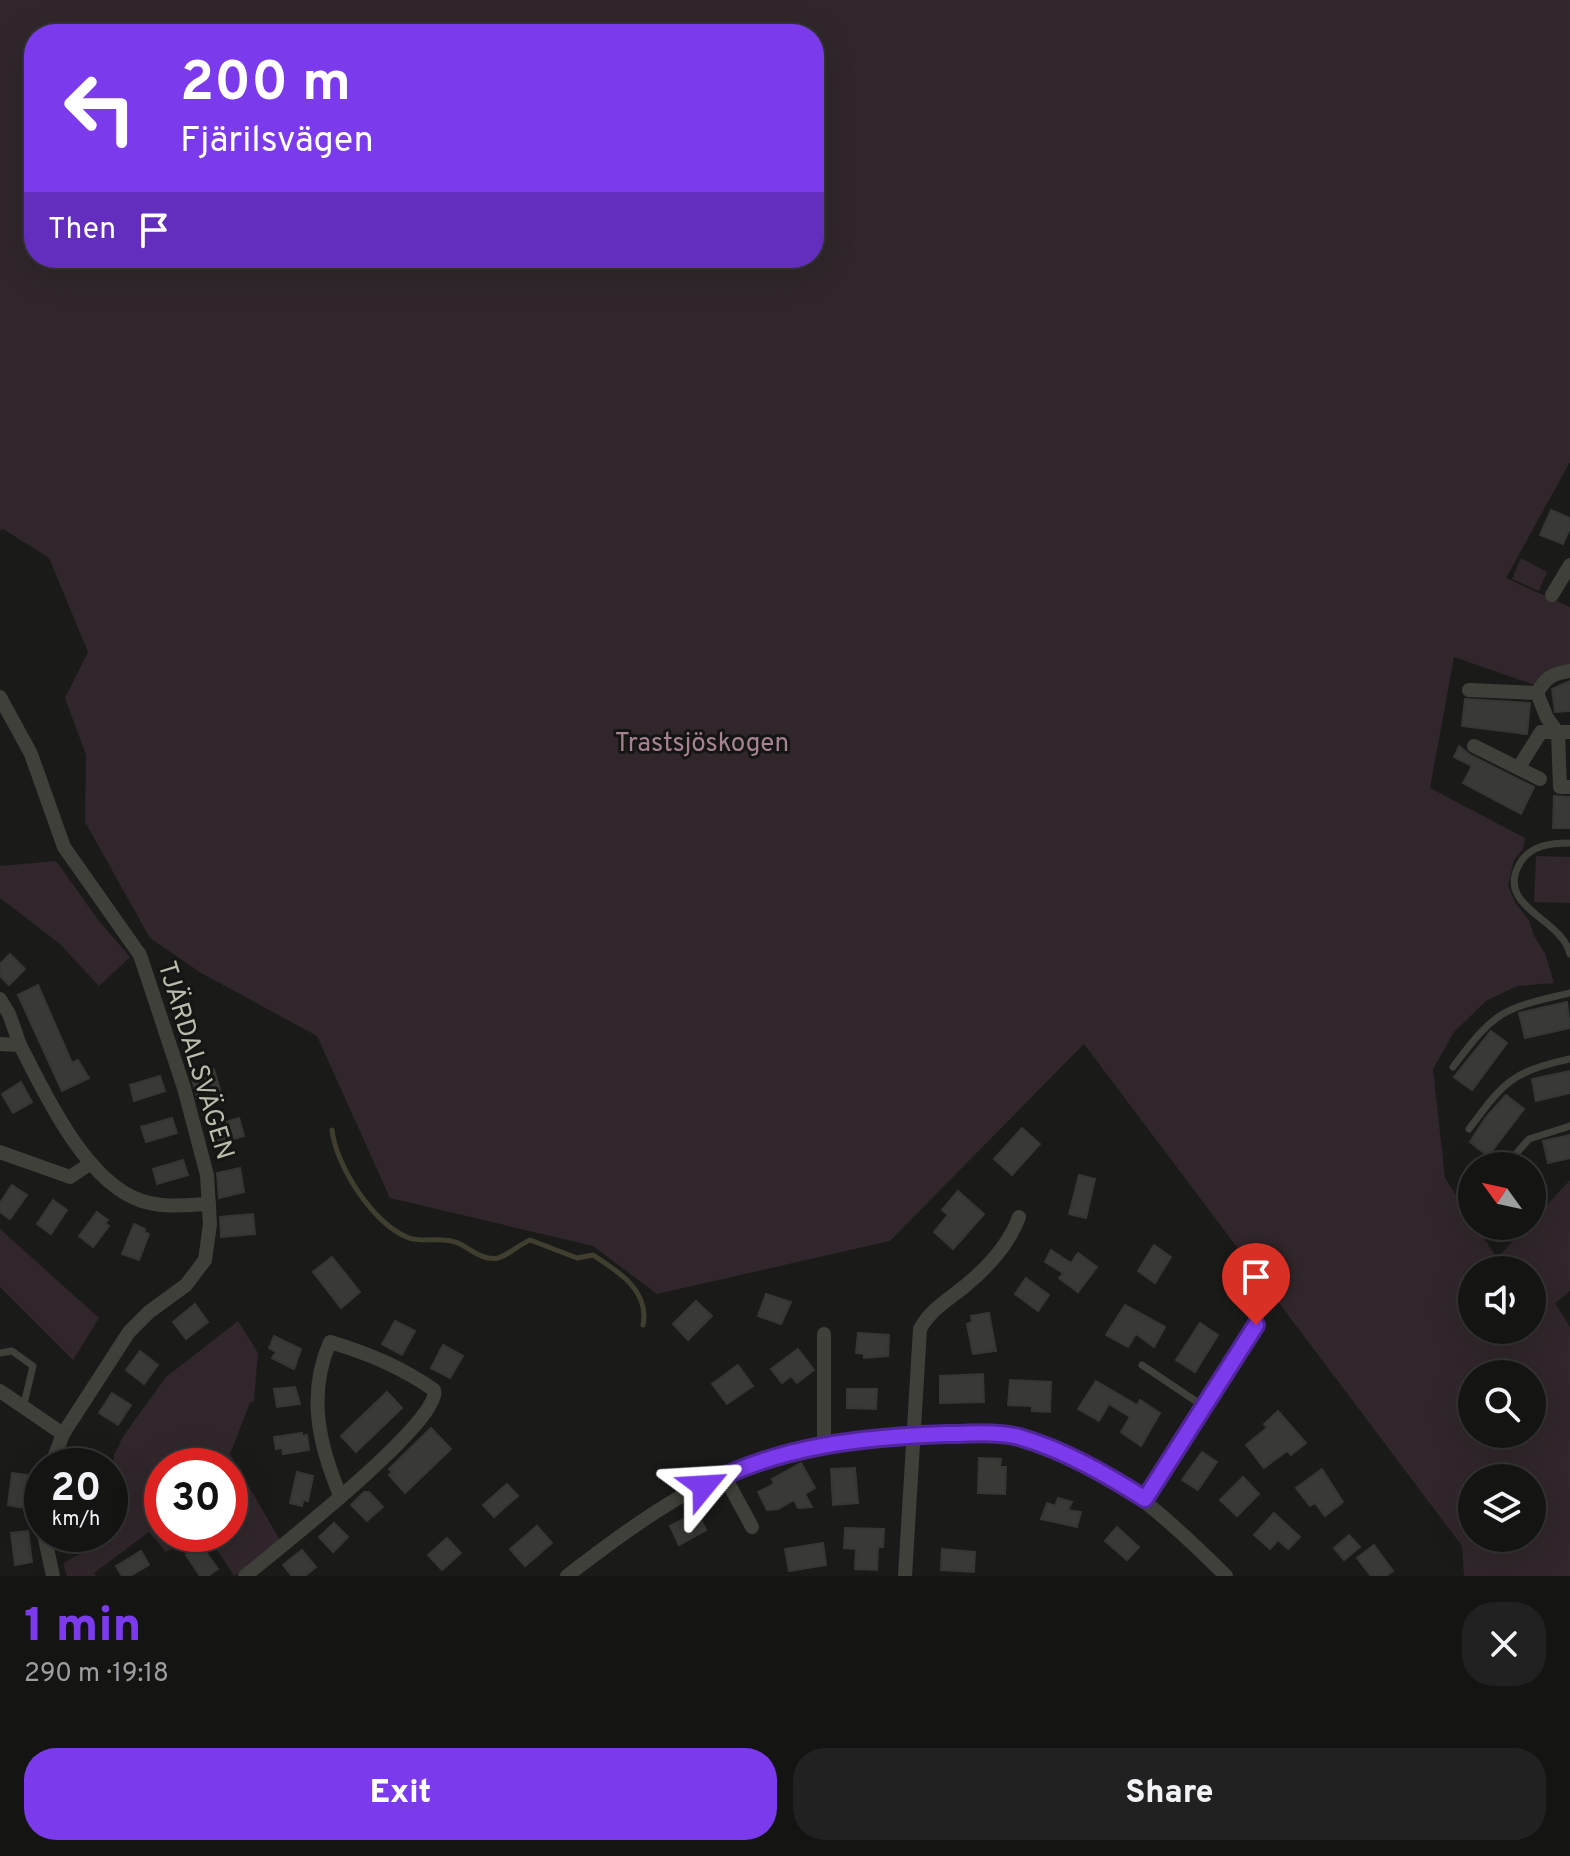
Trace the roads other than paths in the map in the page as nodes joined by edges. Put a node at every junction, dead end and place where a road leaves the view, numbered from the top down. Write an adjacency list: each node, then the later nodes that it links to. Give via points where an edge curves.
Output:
1 (1570, 565): 2 (street)
2 (1552, 595)
3 (1570, 671): 5 (street, via 1552,674)
4 (1469, 690): 5 (street)
5 (1537, 693): 7 (street, via 1547,718)
6 (0, 697): 25 (street, TJÄRDALSVÄGEN, via 31,754 64,847 140,955 184,1088 207,1175)
7 (1564, 733): 9 (street, via 1541,732); 11 (street, via 1560,787)
8 (1474, 746): 9 (street)
9 (1519, 767): 10 (street)
10 (1540, 779)
11 (1570, 787)
12 (1570, 843): 13 (lane, via 1534,849 1514,877 1526,908 1557,929)
13 (1570, 954)
14 (1570, 993): 19 (lane, via 1501,1013)
15 (0, 999): 17 (street)
16 (0, 1044): 17 (street)
17 (20, 1045): 24 (street)
18 (1570, 1059): 21 (lane, via 1518,1073)
19 (1453, 1067)
20 (1570, 1126): 23 (lane, via 1529,1139)
21 (1469, 1129)
22 (0, 1152): 24 (street, via 70,1177)
23 (1517, 1152)
24 (91, 1163): 25 (street, via 113,1186 142,1202)
25 (209, 1204): 34 (street, TJÄRDALSVÄGEN, via 210,1240 196,1275 129,1332)
26 (1019, 1217): 35 (street, via 1007,1245 933,1310 920,1329)
27 (1256, 1325): 32 (street)
28 (824, 1334): 36 (street)
29 (0, 1353): 33 (lane, via 12,1351 33,1366)
30 (1142, 1365): 32 (lane)
31 (0, 1391): 33 (street)
32 (1204, 1406): 40 (street)
33 (23, 1408): 34 (street)
34 (63, 1434): 37 (street, TJÄRDALSVÄGEN)
35 (912, 1435): 36 (street); 40 (street, via 1015,1436 1070,1456); 46 (street)
36 (824, 1444): 38 (street)
37 (58, 1448)
38 (724, 1475): 41 (street); 45 (street, via 614,1540)
39 (340, 1495): 39 (street, via 320,1438 317,1407 322,1360 330,1342 416,1377 436,1396 421,1422); 44 (street)
40 (1145, 1499): 47 (street)
41 (752, 1527)
42 (48, 1552): 43 (street)
43 (53, 1576)
44 (245, 1576)
45 (567, 1576)
46 (905, 1576)
47 (1226, 1576)

